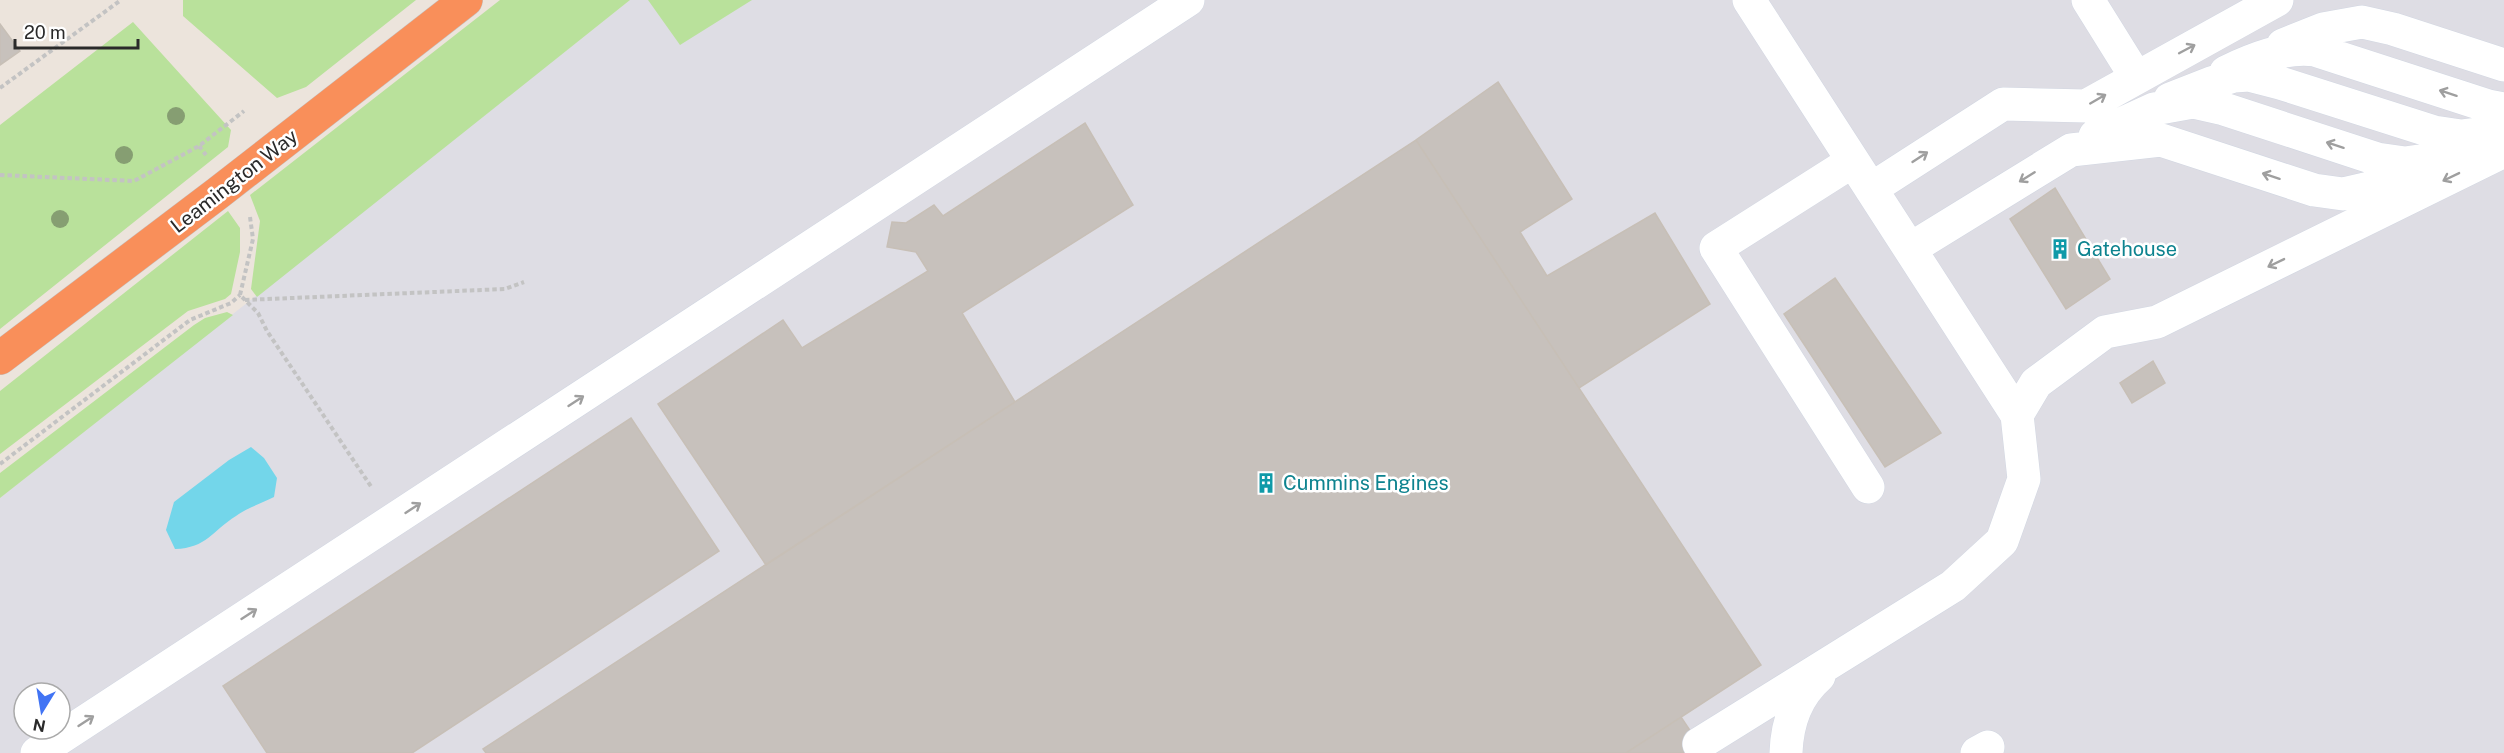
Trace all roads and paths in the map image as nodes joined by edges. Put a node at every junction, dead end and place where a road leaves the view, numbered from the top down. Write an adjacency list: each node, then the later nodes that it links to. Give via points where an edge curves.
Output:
1 (121, 0): 11 (path)
2 (466, 0): 24 (highway, Leamington Way)
3 (1188, 0): 28 (lane, one-way to 3)
4 (1749, 0): 16 (lane)
5 (2088, 0): 9 (lane)
6 (2277, 0): 9 (lane, one-way to 6)
7 (2254, 59): 8 (lane, via 2323,29 2362,22); 10 (lane, via 2318,36 2344,36); 12 (lane); 14 (lane, one-way to 7, via 2488,106 2315,50 2289,50)
8 (2504, 65)
9 (2136, 77): 18 (lane, one-way to 9, via 2003,104 2086,106)
10 (2504, 87)
11 (0, 88)
12 (2169, 100): 14 (lane, via 2226,78 2249,75 2447,135); 14 (lane, one-way to 12, via 2405,163 2377,159 2193,102 2154,109); 15 (lane)
13 (244, 111): 17 (path, via 199,146 134,181)
14 (2475, 138): 15 (lane, one-way to 15, via 2369,188 2343,194 2314,190 2161,140); 25 (lane, one-way to 25, via 2157,322 2104,332 2036,383)
15 (2083, 143): 20 (lane, one-way to 20)
16 (1853, 161): 18 (lane); 27 (lane, via 1716,248)
17 (0, 176)
18 (1871, 189): 20 (lane)
19 (250, 216): 22 (path, via 253,239)
20 (1910, 249): 25 (lane)
21 (524, 282): 23 (path, via 505,289)
22 (240, 295): 23 (path); 26 (path, via 231,303 190,320)
23 (244, 300): 28 (path, via 258,313)
24 (0, 358)
25 (2017, 415): 29 (lane, via 2024,479 2002,540 1953,586)
26 (0, 464)
27 (1868, 487)
28 (393, 520): 31 (lane, one-way to 28)
29 (1845, 653): 30 (lane); 32 (lane, via 1815,679 1794,707)
30 (1699, 744)
31 (37, 753)
32 (1786, 753)

